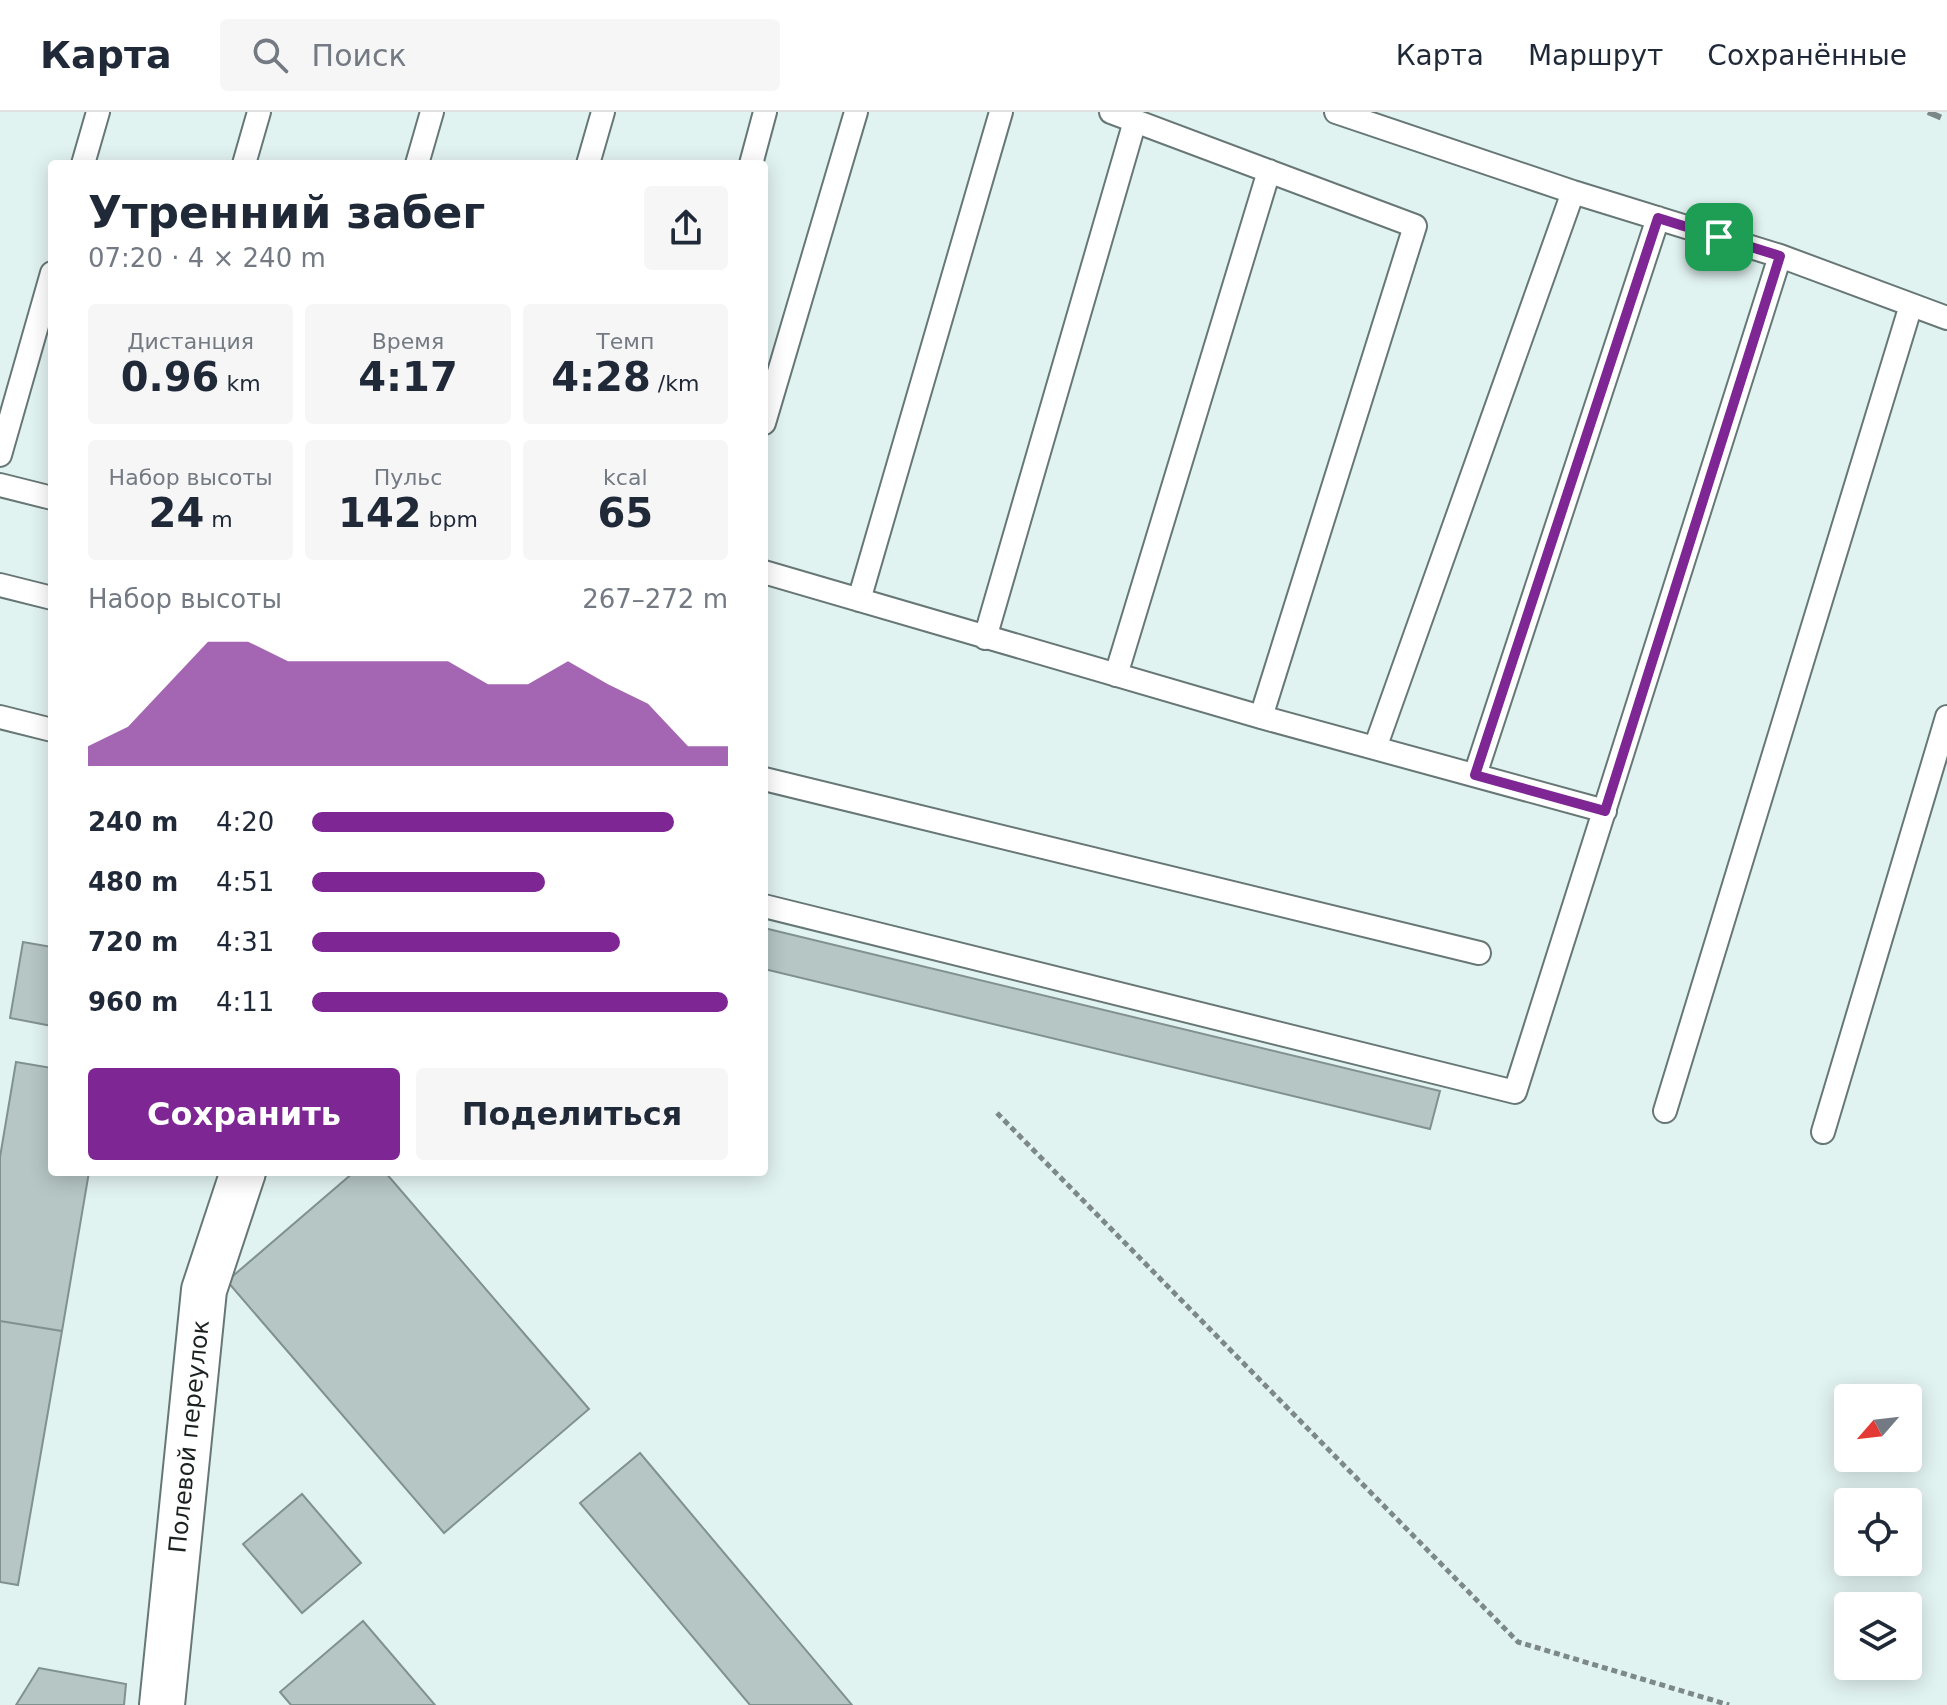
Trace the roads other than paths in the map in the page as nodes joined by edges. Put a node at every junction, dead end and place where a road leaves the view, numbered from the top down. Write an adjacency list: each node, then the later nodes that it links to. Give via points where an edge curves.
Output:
1 (98, 112): 11 (lane)
2 (259, 112): 12 (lane)
3 (432, 112): 13 (lane)
4 (603, 112): 14 (lane)
5 (765, 112): 15 (lane)
6 (856, 112): 23 (lane)
7 (1001, 112): 30 (lane)
8 (1111, 112): 10 (lane)
9 (1336, 112): 17 (lane)
10 (1135, 121): 16 (lane); 31 (lane)
11 (84, 160)
12 (245, 160)
13 (418, 160)
14 (589, 160)
15 (752, 160)
16 (1269, 171): 32 (lane); 34 (lane, via 1415,226)
17 (1573, 192): 18 (lane); 37 (lane)
18 (1658, 218): 19 (lane); 38 (lane)
19 (1780, 256): 21 (lane); 40 (lane)
20 (48, 287): 24 (lane)
21 (1911, 305): 22 (lane); 43 (lane)
22 (1947, 318)
23 (768, 409)
24 (0, 455)
25 (0, 485): 26 (lane)
26 (48, 497)
27 (768, 573): 30 (lane)
28 (0, 585): 29 (lane)
29 (48, 597)
30 (859, 600): 31 (lane)
31 (985, 638): 32 (lane)
32 (1116, 675): 34 (lane)
33 (0, 717): 36 (lane)
34 (1261, 717): 37 (lane)
35 (1947, 717): 44 (lane)
36 (48, 729)
37 (1375, 748): 38 (lane)
38 (1475, 775): 40 (lane)
39 (768, 780): 42 (lane)
40 (1605, 811): 41 (lane, via 1515,1092)
41 (768, 907)
42 (1479, 953)
43 (1665, 1111)
44 (1823, 1132)
45 (242, 1176): 46 (street, Полевой переулок, via 204,1290)
46 (162, 1705)

